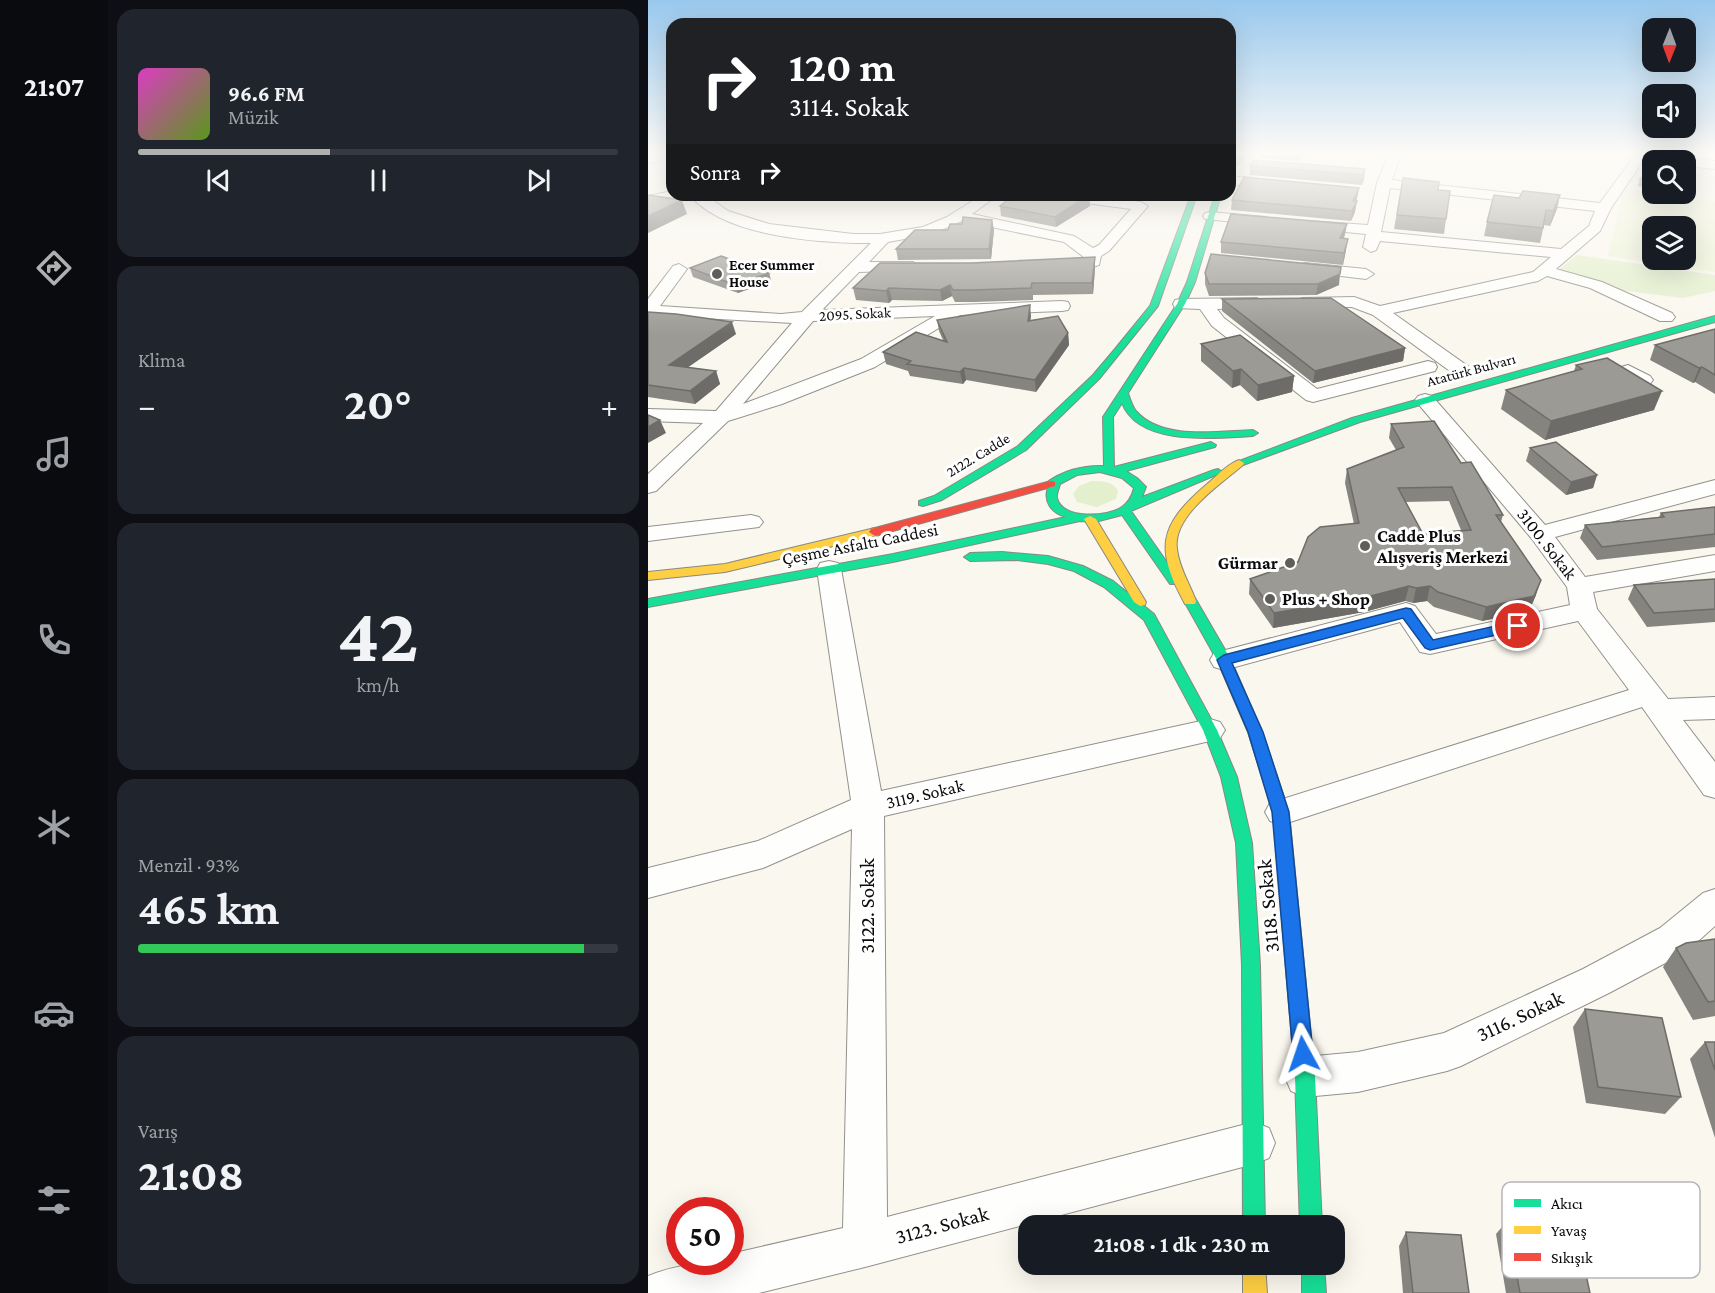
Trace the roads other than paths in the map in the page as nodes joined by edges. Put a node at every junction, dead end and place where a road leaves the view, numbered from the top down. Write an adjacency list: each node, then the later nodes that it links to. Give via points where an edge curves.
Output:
1 (726, 214): 9 (street, via 764,228)
2 (1134, 214): 11 (street)
3 (1187, 214): 32 (main road, 2122. Cadde, via 1154,306)
4 (1376, 214): 8 (street)
5 (1601, 214): 10 (street, via 1585,239)
6 (961, 216): 9 (street, via 927,231); 11 (street, via 1070,239)
7 (1210, 216): 8 (street); 21 (main road, via 1205,259)
8 (1374, 233): 10 (street); 18 (street)
9 (882, 240): 13 (street)
10 (1563, 254): 17 (street)
11 (1093, 258): 12 (street)
12 (1045, 264)
13 (854, 267): 14 (street); 27 (street)
14 (926, 267)
15 (1294, 267): 18 (street)
16 (679, 269): 23 (street)
17 (1546, 272): 25 (street, via 1528,280); 26 (street, via 1596,285)
18 (1366, 274): 19 (street)
19 (1354, 302): 20 (street); 25 (street); 30 (street, via 1360,317)
20 (1205, 303): 21 (street); 30 (street, via 1218,322 1313,396)
21 (1181, 304): 34 (main road)
22 (1062, 306): 24 (street, 2095. Sokak)
23 (648, 310): 27 (street, 2095. Sokak, via 781,319)
24 (957, 310): 27 (street, 2095. Sokak); 37 (street, via 868,363)
25 (1379, 311): 31 (street)
26 (1671, 316): 29 (main road)
27 (806, 317): 37 (street)
28 (1715, 319): 35 (main road, Atatürk Bulvarı)
29 (1644, 323)
30 (1428, 367): 33 (street)
31 (1471, 371): 33 (main road, Atatürk Bulvarı)
32 (1096, 377): 38 (main road); 52 (main road, 2122. Cadde, via 1022,448 938,498)
33 (1445, 379)
34 (1123, 393): 41 (main road, via 1108,417); 41 (main road, via 1132,414 1154,429 1184,434 1259,432)
35 (1425, 400): 40 (main road, Atatürk Bulvarı); 49 (street, 3100. Sokak)
36 (648, 415): 37 (street)
37 (721, 417): 43 (street)
38 (1058, 432)
39 (1054, 463): 42 (main road)
40 (1239, 463): 45 (main road, Atatürk Bulvarı); 56 (main road, via 1173,528 1170,542)
41 (1113, 469): 42 (main road, via 1082,469); 45 (main road, via 1128,475 1140,489 1139,498)
42 (1059, 480): 46 (main road, via 1050,491 1055,507); 52 (main road, via 875,532)
43 (648, 486)
44 (1715, 488): 49 (street)
45 (1129, 508): 46 (main road, Çeşme Asfaltı Caddesi, via 1108,517); 56 (main road, via 1162,566)
46 (1084, 518): 50 (main road, Çeşme Asfaltı Caddesi); 58 (main road, 3118. Sokak)
47 (751, 522): 48 (street)
48 (648, 534)
49 (1540, 534): 55 (street, 3100. Sokak)
50 (893, 558): 53 (main road, Çeşme Asfaltı Caddesi); 58 (main road, via 1024,555 1069,564 1094,575)
51 (1715, 563): 55 (street)
52 (725, 568): 54 (main road)
53 (830, 569): 57 (main road, Çeşme Asfaltı Caddesi); 64 (street, 3122. Sokak)
54 (648, 576)
55 (1581, 599): 59 (street, via 1430,645 1406,612); 60 (street, 3100. Sokak)
56 (1190, 601): 59 (main road, 3118. Sokak)
57 (648, 603)
58 (1149, 617): 62 (main road, 3118. Sokak)
59 (1224, 660): 65 (main road, 3118. Sokak, via 1255,732)
60 (1654, 702): 61 (street); 63 (street, 3100. Sokak); 65 (street)
61 (1715, 708)
62 (1210, 730): 64 (street, 3119. Sokak); 69 (main road, 3118. Sokak, via 1229,777 1244,843)
63 (1715, 786)
64 (867, 807): 66 (street, 3119. Sokak, via 763,854); 72 (street, 3122. Sokak)
65 (1281, 812): 68 (main road, 3118. Sokak)
66 (648, 884)
67 (1715, 904): 68 (street, 3116. Sokak, via 1673,940 1447,1052 1358,1072)
68 (1305, 1077): 71 (main road, 3118. Sokak)
69 (1254, 1143): 70 (main road, 3118. Sokak); 72 (street, 3123. Sokak)
70 (1254, 1215)
71 (1311, 1215)
72 (865, 1245): 75 (street, 3123. Sokak)
73 (1254, 1275): 76 (main road)
74 (1313, 1275): 77 (main road)
75 (677, 1291)
76 (1255, 1293)
77 (1314, 1293)

